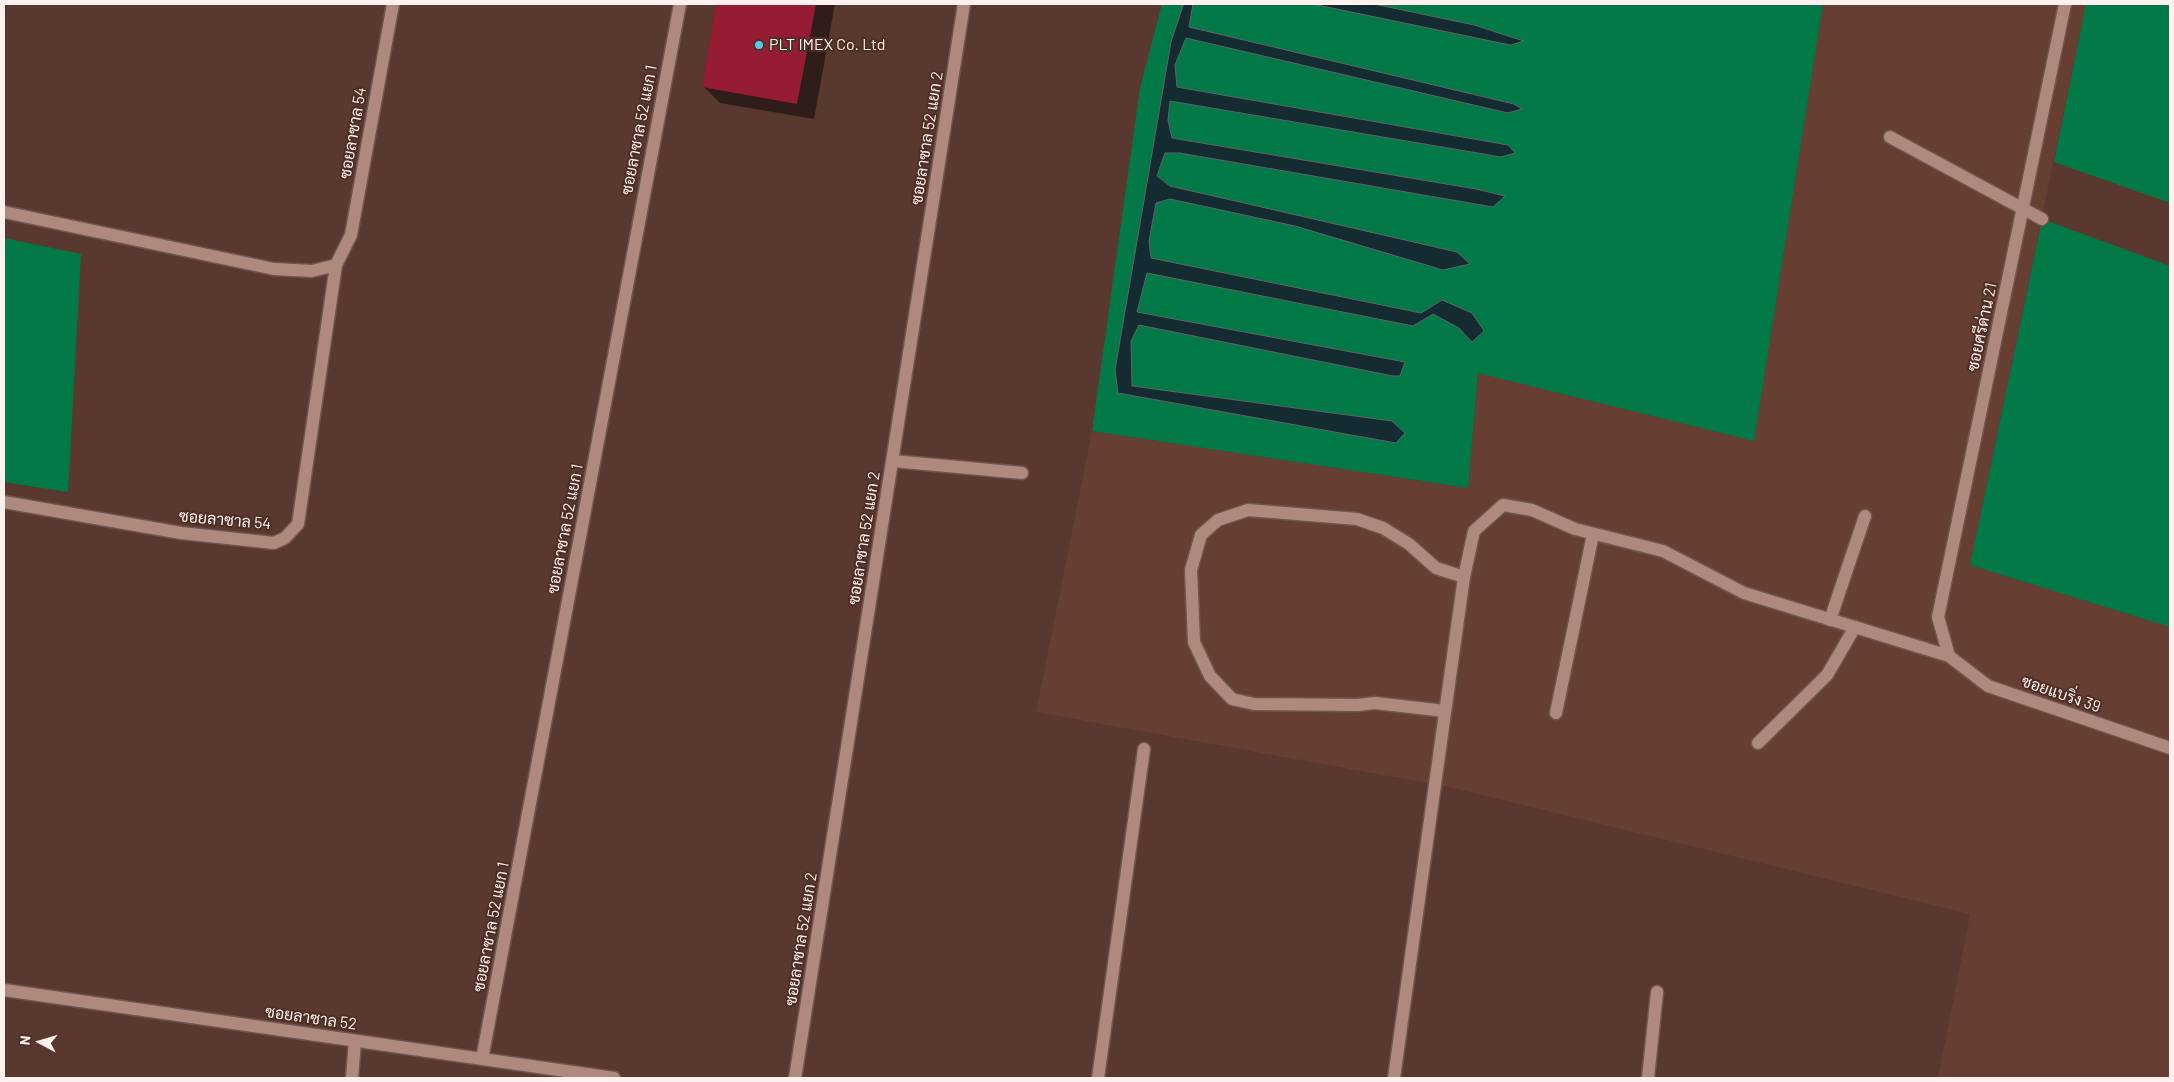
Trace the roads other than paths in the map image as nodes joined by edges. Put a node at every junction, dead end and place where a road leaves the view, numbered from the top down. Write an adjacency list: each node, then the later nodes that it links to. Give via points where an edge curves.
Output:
1 (393, 4): 9 (street, ซอยลาซาล 54, via 351,235)
2 (680, 4): 27 (street, ซอยลาซาล 52 แยก 1)
3 (964, 4): 10 (street, ซอยลาซาล 52 แยก 2)
4 (2065, 4): 6 (street, ซอยศรีด่าน 21)
5 (1890, 137): 6 (street)
6 (2023, 209): 8 (street); 18 (street, ซอยศรีด่าน 21, via 1938,617)
7 (4, 212): 9 (street, via 274,269 312,272)
8 (2042, 219)
9 (336, 265): 12 (street, ซอยลาซาล 54, via 298,524 285,538 274,543 182,533)
10 (892, 461): 11 (street); 30 (street, ซอยลาซาล 52 แยก 2)
11 (1022, 473)
12 (4, 502)
13 (1865, 516): 16 (street)
14 (1593, 534): 15 (street, via 1532,510 1503,504 1474,531); 16 (street, via 1663,552 1744,594); 20 (street)
15 (1464, 578): 19 (street); 19 (street, via 1436,568 1409,544 1383,528 1357,519 1248,510 1218,520 1201,535 1191,570 1194,642 1210,676 1232,699 1254,704 1349,706 1375,703)
16 (1830, 620): 17 (street)
17 (1855, 627): 18 (street); 21 (street, via 1827,676)
18 (1949, 656): 22 (street, ซอยแบริ่ง 39, via 1988,686)
19 (1445, 711): 32 (street)
20 (1556, 713)
21 (1758, 743)
22 (2170, 748)
23 (1144, 749): 31 (street)
24 (4, 990): 26 (street, ซอยลาซาล 52)
25 (1656, 992): 33 (street)
26 (355, 1041): 27 (street, ซอยลาซาล 52); 28 (street)
27 (482, 1059): 29 (street, ซอยลาซาล 52)
28 (352, 1078)
29 (614, 1078)
30 (795, 1078)
31 (1098, 1078)
32 (1394, 1078)
33 (1648, 1078)

